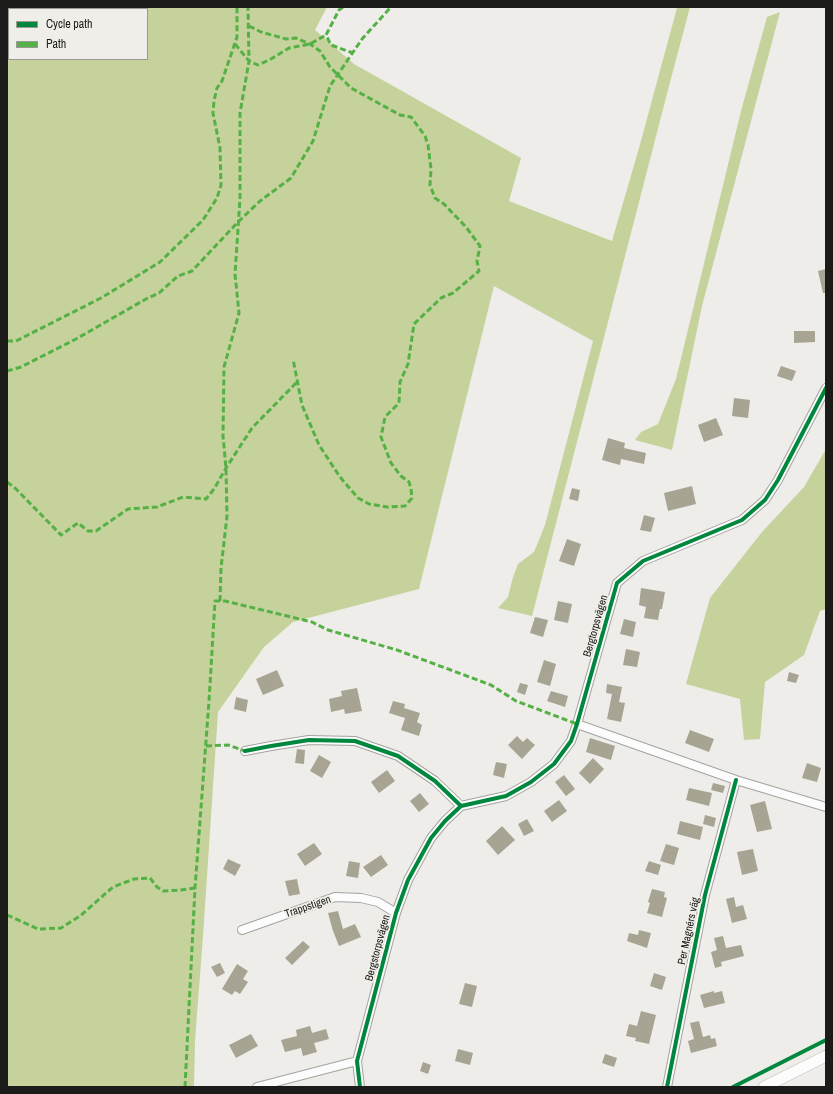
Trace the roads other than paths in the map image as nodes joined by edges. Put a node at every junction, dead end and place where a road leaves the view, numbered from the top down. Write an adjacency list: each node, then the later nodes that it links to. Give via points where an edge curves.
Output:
1 (826, 388): 2 (street, Bergtorpsvägen, via 765,500 742,520 643,561 617,583)
2 (577, 724): 4 (street); 5 (street, Bergtorpsvägen, via 571,741 554,764 531,782 506,796)
3 (245, 751): 5 (street, via 309,740 355,741 398,756 435,781)
4 (736, 780): 6 (street); 13 (street, Per Magnérs väg, via 705,895)
5 (461, 806): 7 (street, Bergstorpsvägen, via 431,838 408,880)
6 (826, 807)
7 (396, 913): 8 (street, Trappstigen, via 378,902 361,898 335,897); 10 (street, Bergstorpsvägen)
8 (242, 930)
9 (826, 1056): 14 (street)
10 (357, 1061): 11 (street); 12 (street, Bergstorpsvägen)
11 (257, 1087)
12 (360, 1087)
13 (667, 1087)
14 (764, 1087)

